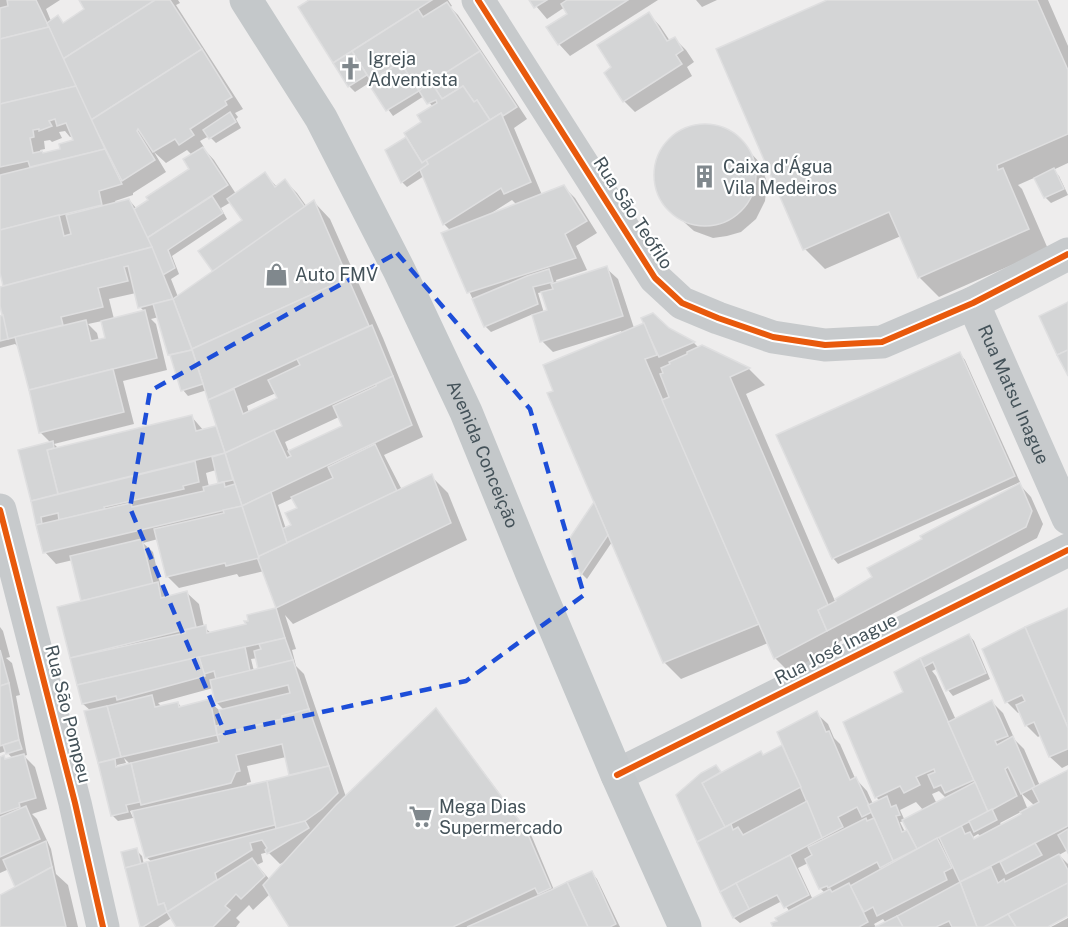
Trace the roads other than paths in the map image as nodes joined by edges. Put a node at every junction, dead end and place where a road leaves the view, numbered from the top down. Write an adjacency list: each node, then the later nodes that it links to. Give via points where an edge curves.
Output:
1 (246, 0): 8 (main road, Avenida Conceição, via 321,118 399,270 466,412)
2 (478, 0): 4 (street, Rua São Teófilo, via 655,278 682,303 773,337 825,345 882,342)
3 (1068, 254): 4 (street, Rua São Teófilo)
4 (973, 303): 6 (street, Rua Matsu Inague)
5 (0, 510): 9 (street, Rua São Pompeu)
6 (1068, 519)
7 (1068, 550): 8 (street, Rua José Inague)
8 (617, 775): 10 (main road, Avenida Conceição)
9 (103, 927)
10 (685, 927)

